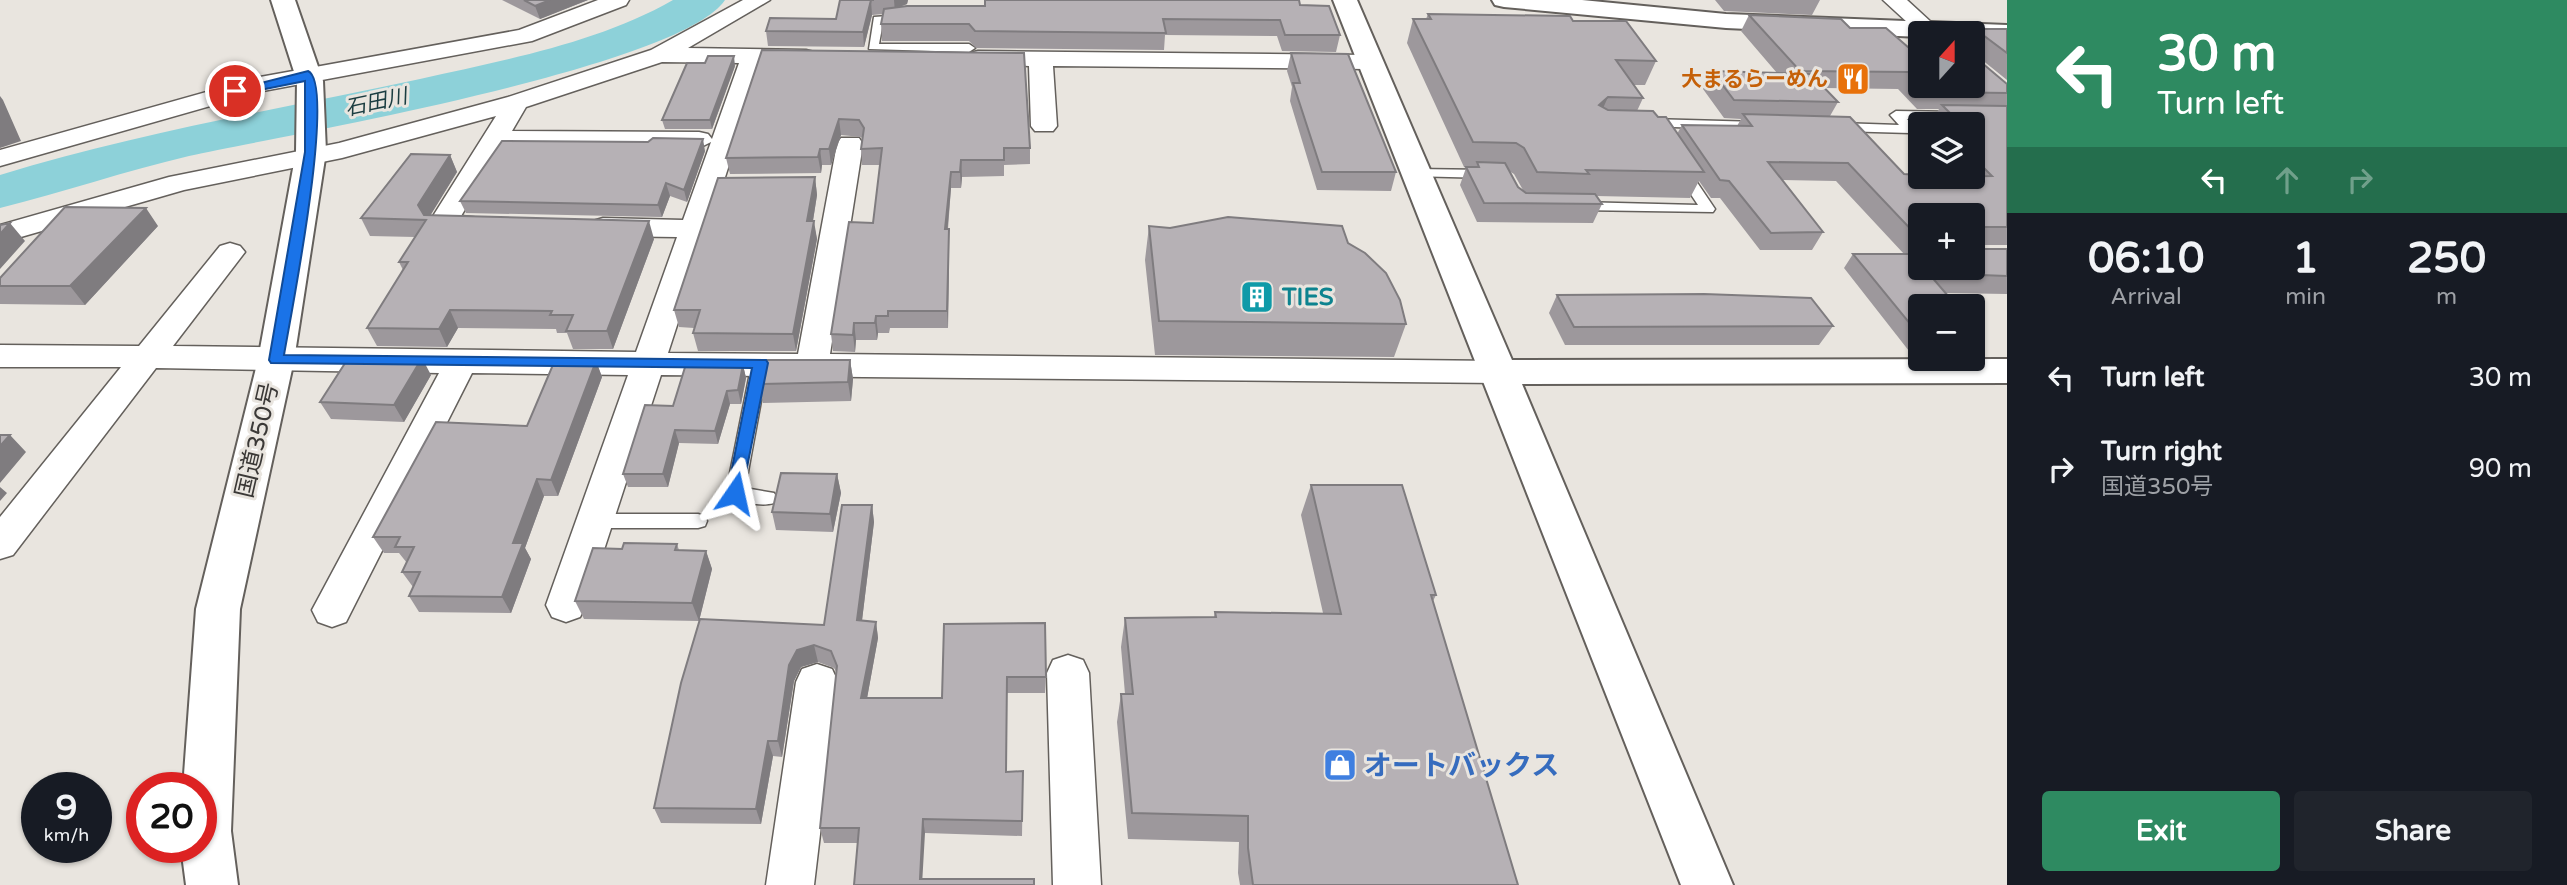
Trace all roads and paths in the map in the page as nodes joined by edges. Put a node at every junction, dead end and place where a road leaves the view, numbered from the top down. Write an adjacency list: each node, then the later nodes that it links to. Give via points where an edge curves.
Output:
1 (283, 0): 17 (main road, 国道350号)
2 (618, 0): 17 (street, via 524,36)
3 (759, 0): 13 (street)
4 (1345, 0): 16 (main road)
5 (1504, 0): 9 (main road, via 1726,21)
6 (1894, 0): 8 (street)
7 (917, 6): 12 (lane, via 904,11 901,20 878,19 873,47)
8 (1918, 21)
9 (1908, 31)
10 (1985, 33): 11 (main road)
11 (2007, 33)
12 (969, 48)
13 (660, 55): 14 (street); 18 (street)
14 (753, 56): 15 (street); 28 (street)
15 (1041, 59): 16 (street); 20 (street)
16 (1368, 62): 32 (main road)
17 (309, 78): 30 (main road, 国道350号); 31 (street, via 260,84)
18 (517, 102): 27 (street); 30 (street)
19 (1908, 115): 23 (lane, via 1896,115)
20 (1044, 126)
21 (1773, 126): 26 (lane)
22 (1828, 127): 24 (lane)
23 (1908, 127)
24 (1908, 129)
25 (1632, 130): 26 (lane)
26 (1656, 132): 34 (lane, via 1708,209)
27 (496, 139): 28 (street); 36 (street, via 442,225)
28 (724, 140): 38 (street, via 722,185)
29 (850, 144): 48 (street, via 828,185)
30 (311, 155): 35 (street, via 179,183); 44 (main road, 国道350号)
31 (0, 158)
32 (1415, 173): 33 (lane); 50 (main road)
33 (1505, 175)
34 (1560, 206)
35 (71, 213): 39 (street); 40 (street)
36 (512, 226)
37 (582, 227): 38 (street)
38 (694, 229): 46 (street)
39 (0, 234)
40 (36, 252)
41 (230, 252): 42 (street)
42 (146, 355): 43 (street); 44 (street); 54 (street)
43 (0, 356)
44 (276, 360): 45 (street); 59 (main road, 国道350号, via 218,609 205,831)
45 (461, 362): 46 (street); 56 (street)
46 (651, 362): 47 (street); 52 (street)
47 (760, 363): 48 (street); 51 (lane, via 735,493)
48 (812, 364): 50 (street)
49 (2007, 371): 50 (main road)
50 (1499, 372): 62 (main road)
51 (768, 498)
52 (596, 521): 53 (lane); 55 (street)
53 (698, 521)
54 (0, 544)
55 (566, 605)
56 (332, 610)
57 (1068, 673): 61 (street)
58 (817, 682): 60 (street)
59 (212, 885)
60 (789, 885)
61 (1077, 885)
62 (1707, 885)

